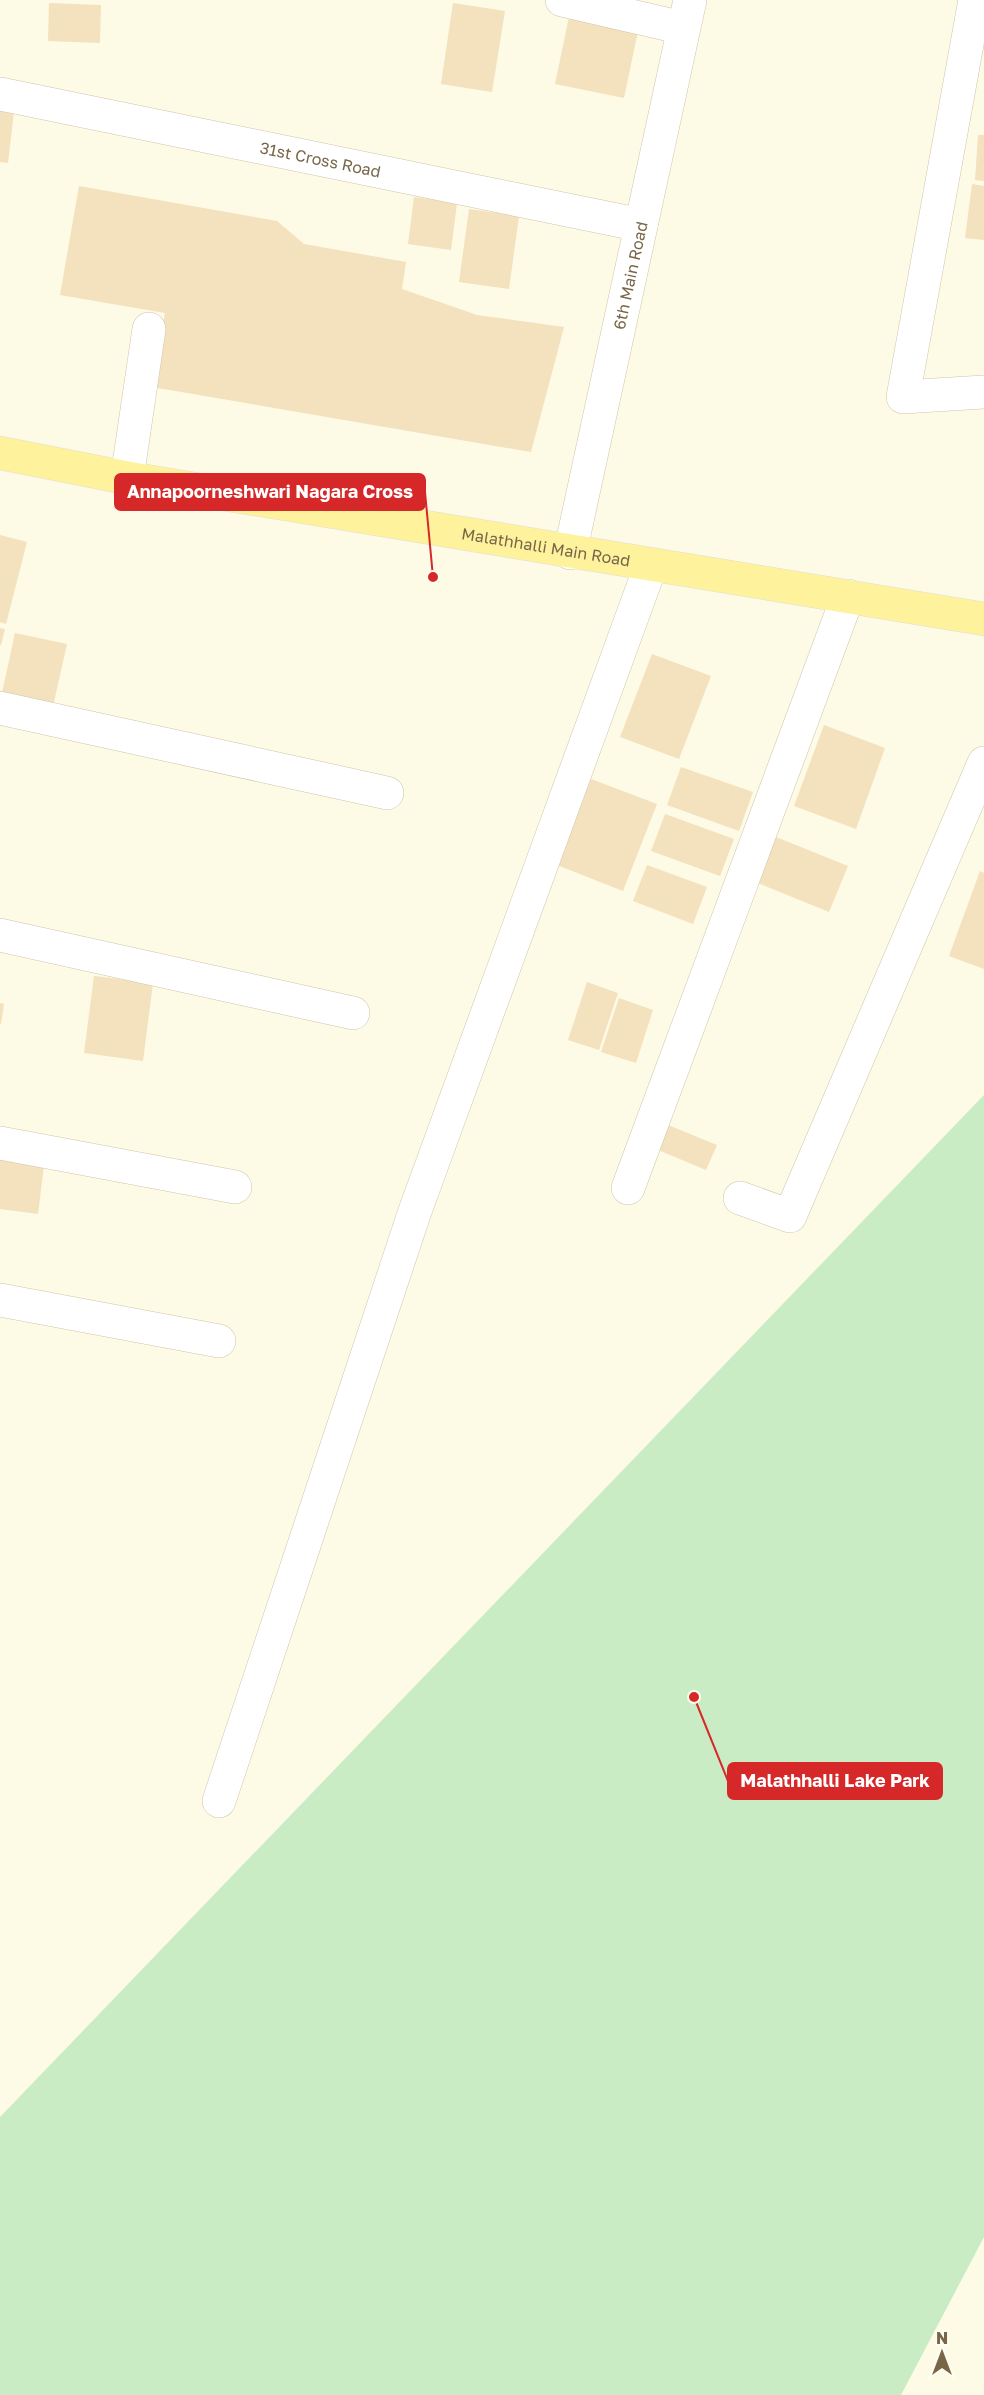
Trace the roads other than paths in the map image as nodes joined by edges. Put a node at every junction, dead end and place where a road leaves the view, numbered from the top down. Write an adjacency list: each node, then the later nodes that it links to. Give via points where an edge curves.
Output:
1 (562, 0): 3 (street)
2 (975, 0): 7 (street, via 903,398)
3 (687, 14): 5 (street, 6th Main Road)
4 (0, 94): 5 (street, 31st Cross Road)
5 (641, 225): 10 (street, 6th Main Road)
6 (149, 329): 9 (street)
7 (984, 392)
8 (0, 453): 9 (main road, Malathhalli Main Road)
9 (127, 478): 10 (main road, Malathhalli Main Road)
10 (570, 553): 11 (main road, Malathhalli Main Road)
11 (651, 565): 12 (main road, Malathhalli Main Road); 25 (street, via 415,1211)
12 (848, 596): 13 (main road, Malathhalli Main Road); 21 (street)
13 (984, 619)
14 (0, 708): 16 (street)
15 (984, 763): 22 (street, via 790,1216)
16 (387, 793)
17 (0, 935): 18 (street)
18 (353, 1013)
19 (0, 1143): 20 (street)
20 (235, 1187)
21 (628, 1188)
22 (740, 1198)
23 (0, 1300): 24 (street)
24 (219, 1341)
25 (219, 1801)

